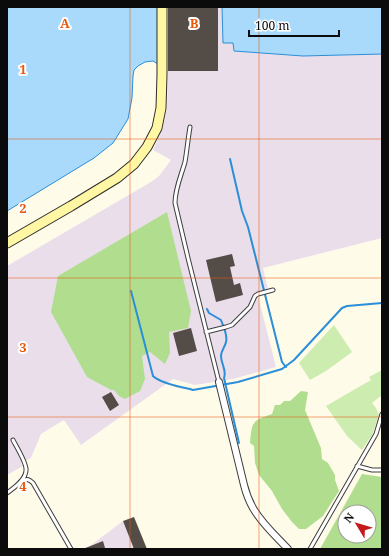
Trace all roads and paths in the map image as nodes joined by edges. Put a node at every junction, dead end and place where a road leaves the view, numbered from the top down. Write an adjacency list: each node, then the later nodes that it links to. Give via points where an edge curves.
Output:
1 (162, 7): 3 (main road, via 161,108 156,128 147,147 134,164 117,178)
2 (190, 127): 5 (lane, via 175,203)
3 (7, 243)
4 (273, 290): 5 (lane, via 255,296 250,307 232,325)
5 (206, 332): 6 (lane)
6 (219, 382): 14 (street, via 248,498 261,520)
7 (382, 414): 9 (lane, via 376,434)
8 (13, 440): 11 (lane, via 26,469 25,476)
9 (358, 466): 10 (lane); 15 (lane)
10 (382, 470)
11 (20, 482): 12 (lane); 13 (lane, via 27,479 34,483)
12 (7, 493)
13 (71, 549)
14 (288, 549)
15 (310, 549)

